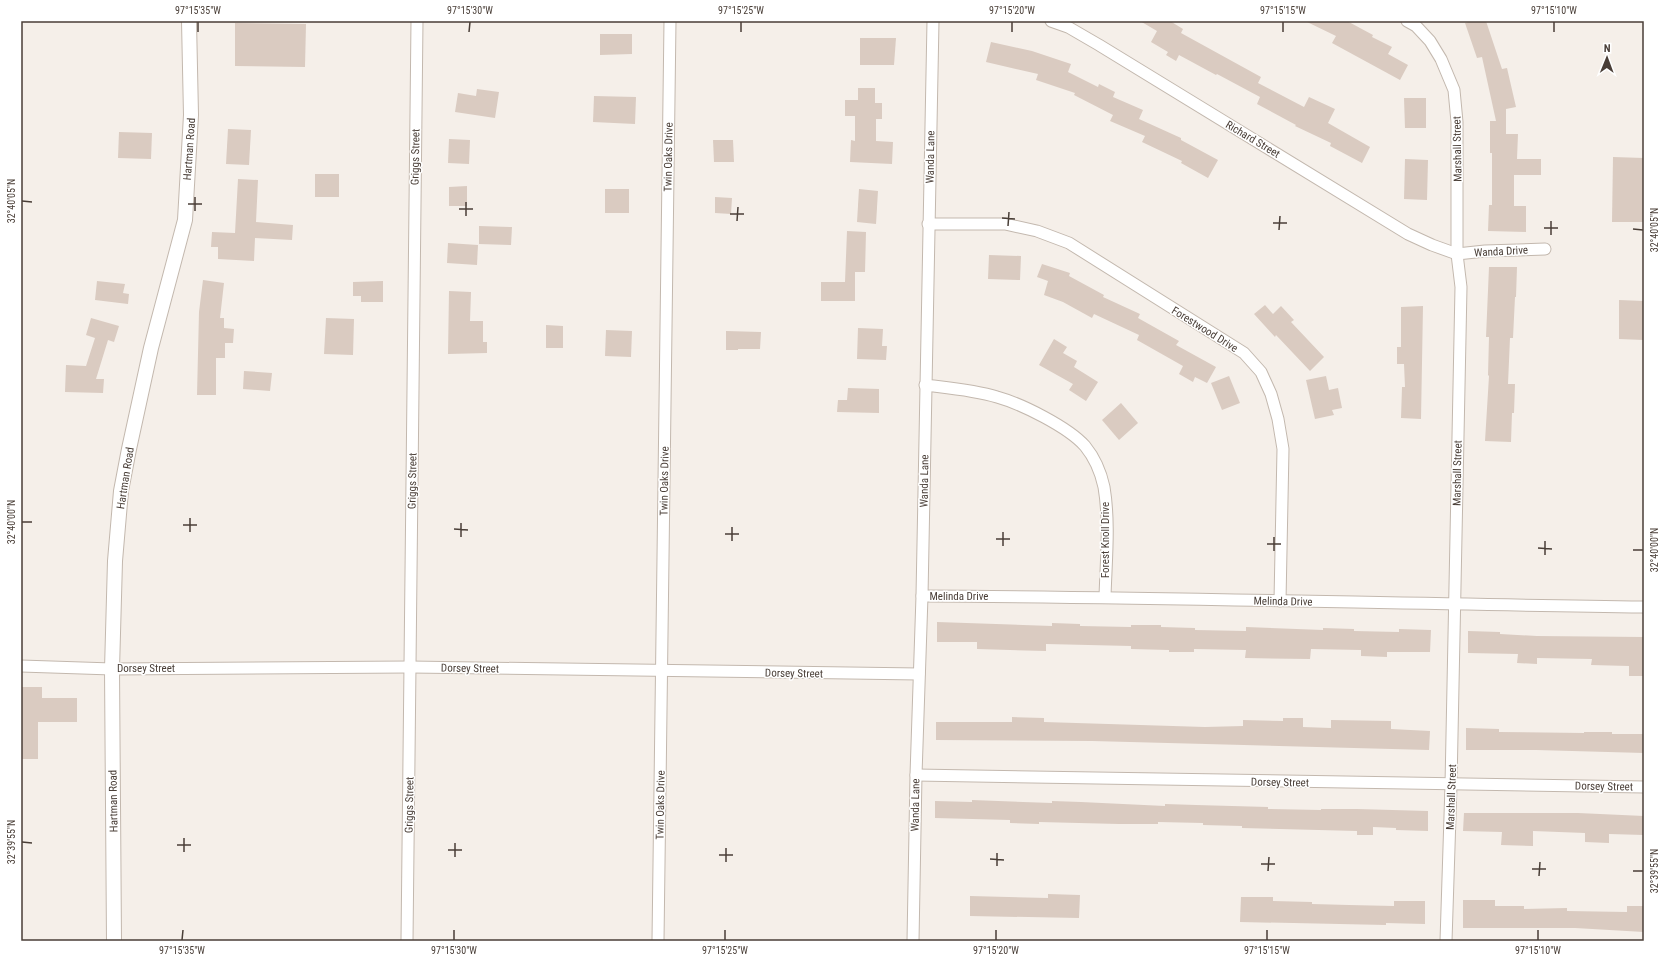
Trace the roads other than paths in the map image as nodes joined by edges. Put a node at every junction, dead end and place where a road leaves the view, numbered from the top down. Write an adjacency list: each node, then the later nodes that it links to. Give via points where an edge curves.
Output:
1 (189, 21): 18 (street, Hartman Road, via 191,115 184,220 151,348 121,491 115,561)
2 (416, 21): 17 (street, Griggs Street)
3 (670, 21): 19 (street, Twin Oaks Drive)
4 (934, 21): 7 (street, Wanda Lane)
5 (1050, 21): 9 (street, Richard Street, via 1068,27 1099,45 1408,234)
6 (1407, 21): 9 (street, Marshall Street, via 1416,26 1430,41 1454,90 1457,142)
7 (928, 224): 10 (street, Wanda Lane); 13 (street, Forestwood Drive, via 1005,224 1037,231 1068,243 1249,358 1262,372 1271,394 1283,449)
8 (1545, 249): 9 (street, Wanda Drive)
9 (1457, 254): 14 (street, Marshall Street, via 1461,287)
10 (925, 385): 11 (street, Wanda Lane); 12 (street, Forest Knoll Drive, via 969,390 998,397 1028,409 1067,431 1084,446 1097,466 1104,486)
11 (922, 596): 12 (street, Melinda Drive); 20 (street, Wanda Lane)
12 (1105, 597): 13 (street, Melinda Drive)
13 (1280, 601): 14 (street, Melinda Drive)
14 (1455, 604): 15 (street, Melinda Drive); 22 (street, Marshall Street)
15 (1644, 607)
16 (21, 666): 18 (street, Dorsey Street)
17 (410, 667): 18 (street, Dorsey Street); 19 (street, Dorsey Street); 25 (street, Griggs Street)
18 (112, 669): 24 (street, Hartman Road)
19 (661, 671): 20 (street, Dorsey Street); 26 (street, Twin Oaks Drive)
20 (919, 674): 21 (street, Wanda Lane)
21 (916, 775): 22 (street, Dorsey Street); 27 (street, Wanda Lane)
22 (1452, 785): 23 (street, Dorsey Street); 28 (street, Marshall Street)
23 (1644, 787)
24 (114, 941)
25 (407, 941)
26 (658, 941)
27 (913, 941)
28 (1446, 941)

